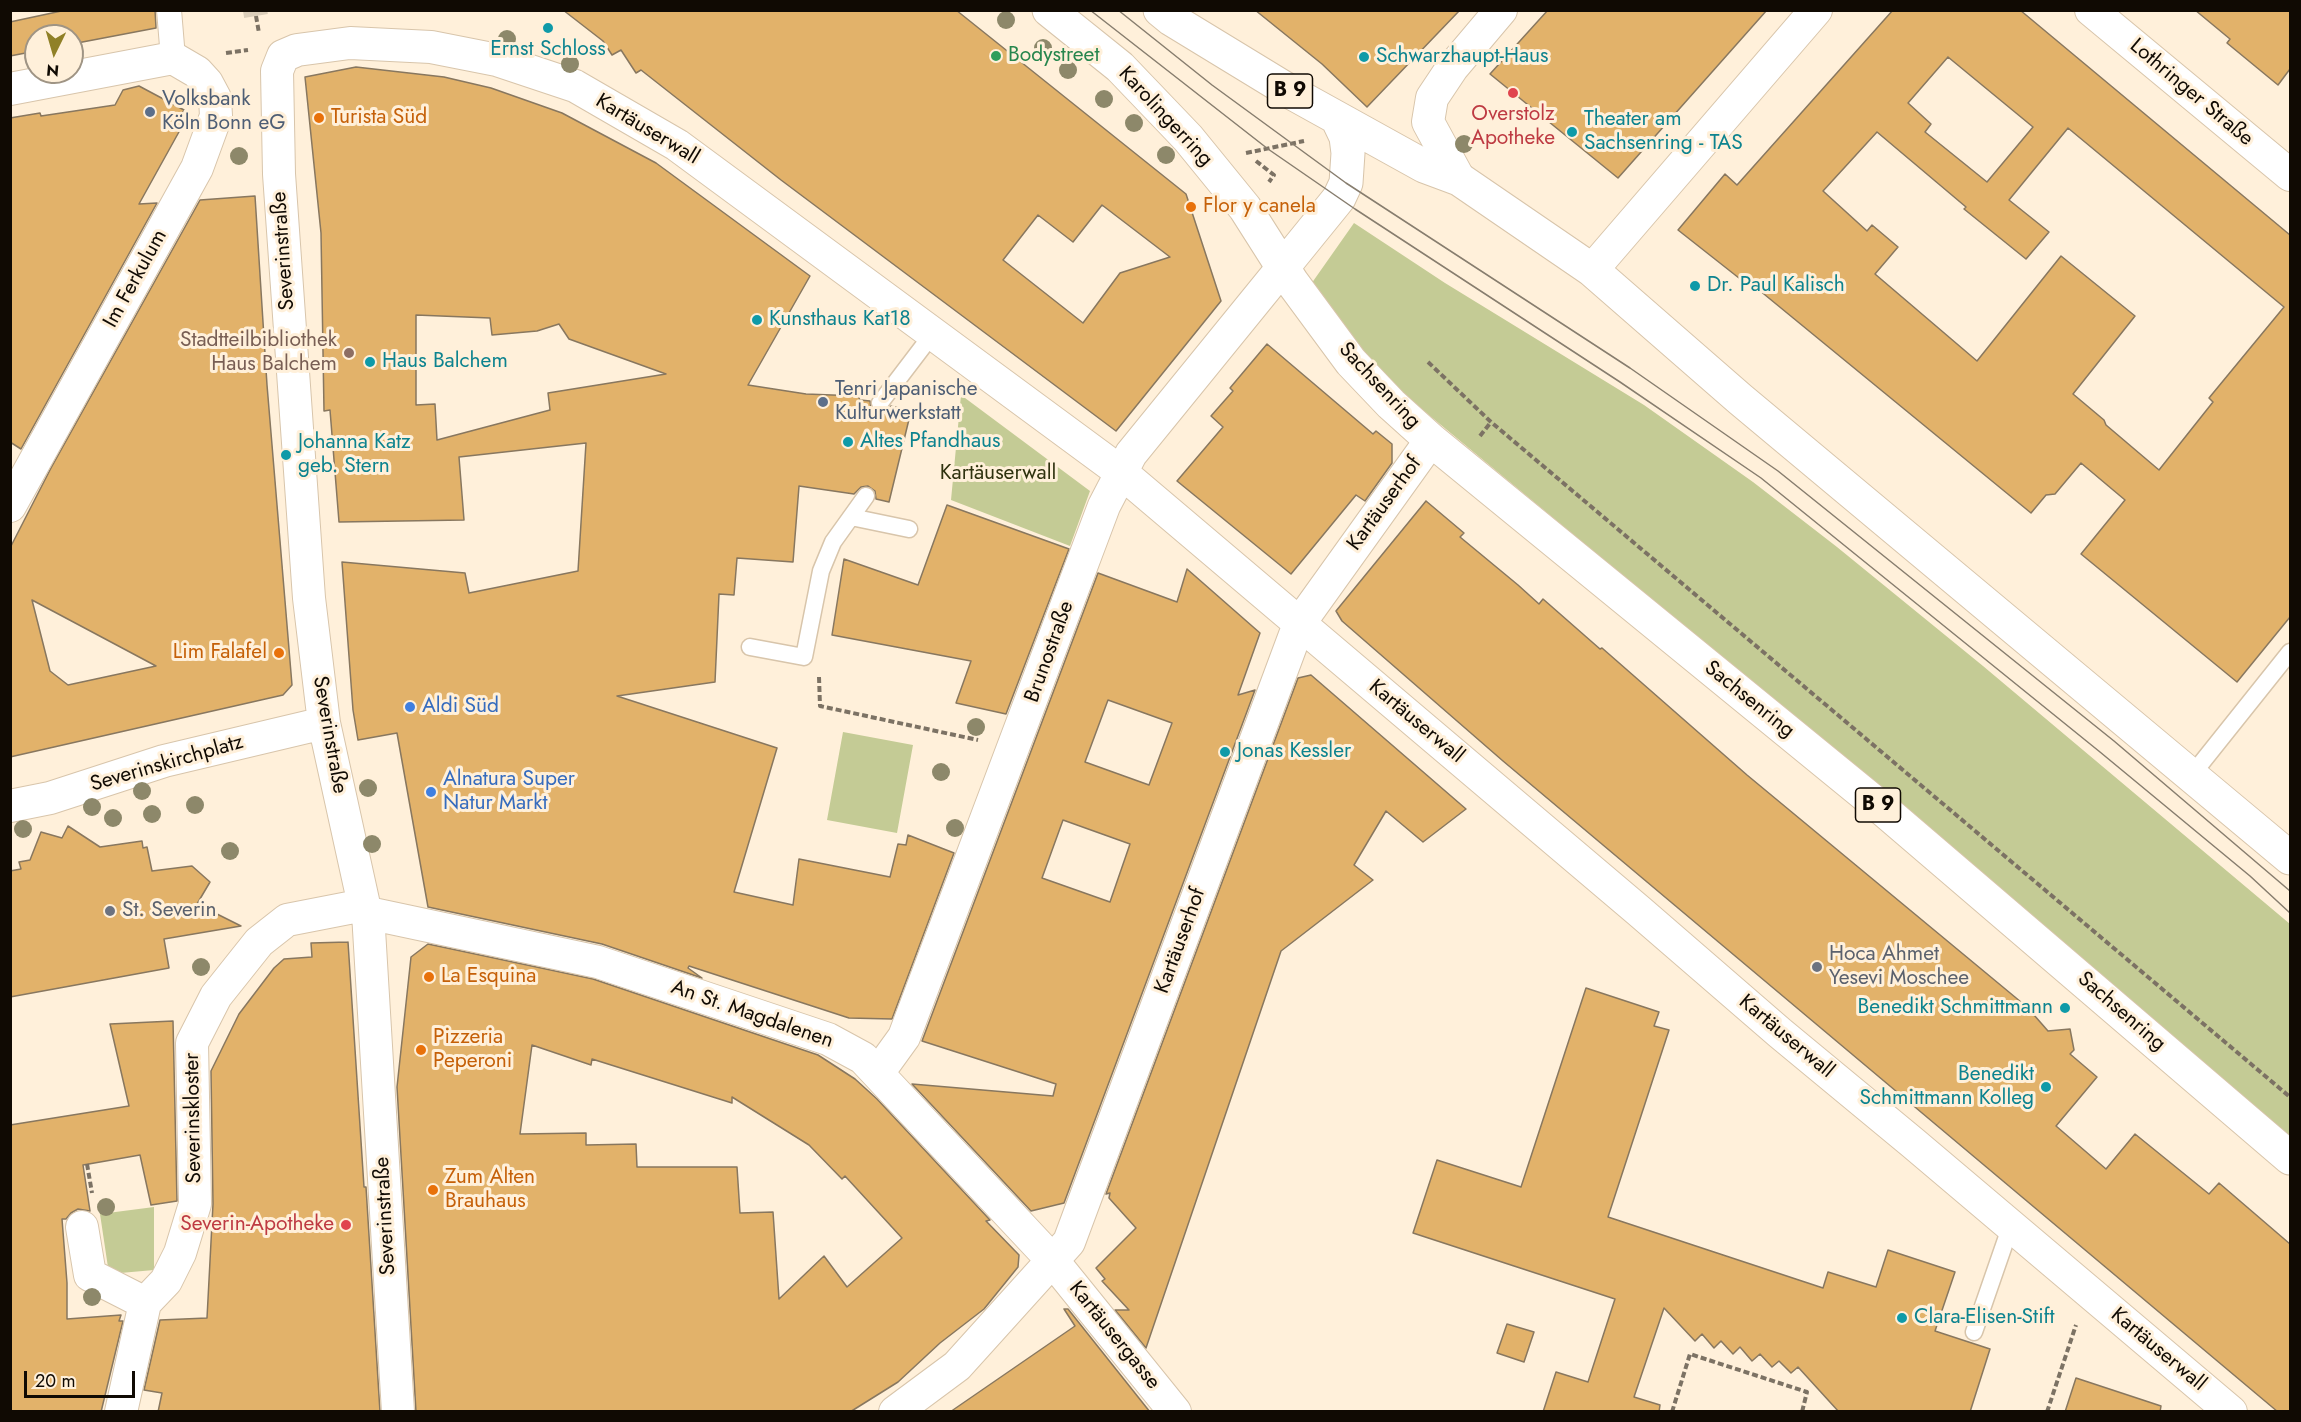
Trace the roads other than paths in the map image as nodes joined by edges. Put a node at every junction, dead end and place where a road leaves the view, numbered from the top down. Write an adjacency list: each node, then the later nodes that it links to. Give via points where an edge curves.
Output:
1 (169, 10): 8 (street)
2 (1049, 10): 13 (main road, Karolingerring / B 9, via 1144,90)
3 (1160, 10): 10 (main road, B 9, via 1253,69)
4 (1501, 10): 12 (street, via 1432,98 1428,122)
5 (1815, 10): 15 (street)
6 (2091, 10): 11 (street, Lothringer Straße)
7 (283, 56): 16 (street, Kartäuserwall, via 297,50 350,43 431,46 497,60 575,86 677,144); 27 (street, Severinstraße, via 277,71 279,174 309,597)
8 (173, 58): 9 (street); 21 (street, Im Ferkulum, via 197,72 215,98 216,116 208,142)
9 (10, 89)
10 (1326, 128): 12 (main road, B 9); 14 (main road, via 1346,137 1346,183 1339,198)
11 (2290, 175)
12 (1459, 179): 15 (main road, B 9)
13 (1245, 208): 14 (main road, Sachsenring / B 9)
14 (1283, 267): 18 (main road, Sachsenring / B 9, via 1351,362); 19 (street, Brunostraße, via 1131,454)
15 (1592, 270): 28 (main road, B 9, via 1740,399)
16 (934, 332): 17 (lane); 19 (street, Kartäuserwall)
17 (880, 403)
18 (1431, 440): 24 (street, Kartäuserhof); 33 (main road, Sachsenring / B 9, via 1886,811)
19 (1122, 473): 24 (street, Kartäuserwall); 32 (street, Brunostraße, via 1104,506 904,1037)
20 (866, 496): 22 (lane)
21 (10, 506)
22 (851, 517): 23 (lane); 25 (lane, via 833,542 821,571 804,657)
23 (909, 529)
24 (1299, 624): 34 (street, Kartäuserwall); 36 (street, Kartäuserhof, via 1069,1242)
25 (750, 646)
26 (2290, 652): 28 (lane)
27 (324, 723): 29 (street, Severinskirchplatz, via 164,761 50,798); 31 (street, Severinstraße)
28 (2191, 776): 30 (main road, B 9)
29 (10, 806)
30 (2290, 858)
31 (366, 909): 32 (street, An St. Magdalenen, via 598,962 828,1039 862,1058); 37 (street, Severinskloster, via 287,920 259,942 216,996 192,1043 195,1204 171,1272); 40 (street, Severinstraße)
32 (878, 1073): 36 (street, An St. Magdalenen)
33 (2290, 1158)
34 (2011, 1225): 38 (lane); 43 (street, Kartäuserwall)
35 (82, 1227): 37 (street, via 90,1275)
36 (1053, 1261): 41 (street, Kartäuserhof, via 957,1366); 42 (street, Kartäusergasse)
37 (145, 1303): 39 (street)
38 (1974, 1332)
39 (121, 1412)
40 (398, 1412)
41 (895, 1412)
42 (1175, 1412)
43 (2231, 1412)

